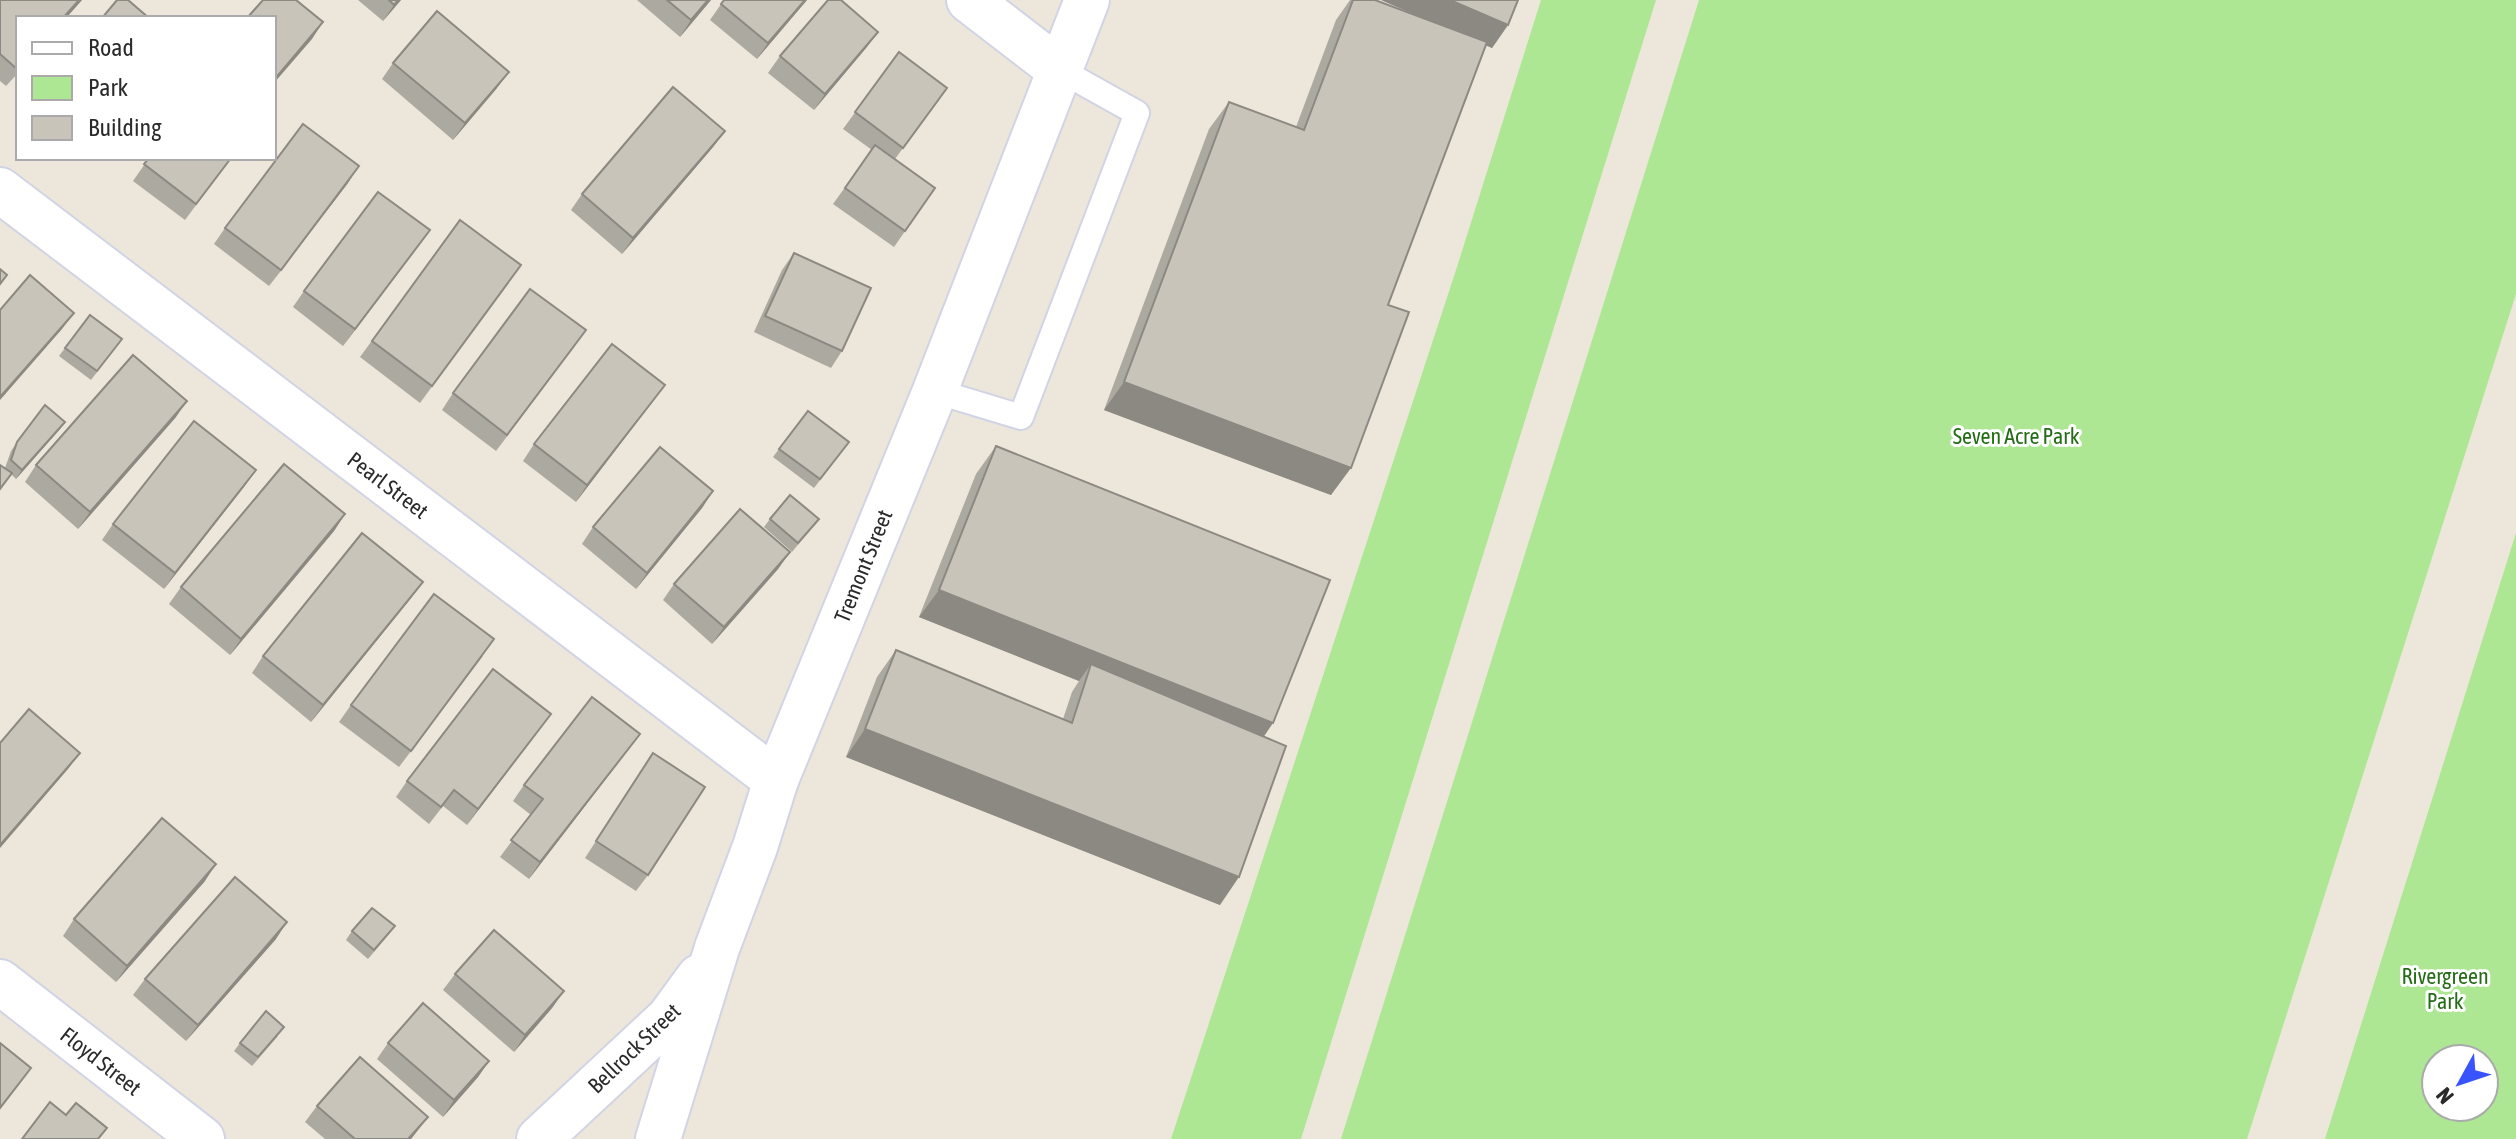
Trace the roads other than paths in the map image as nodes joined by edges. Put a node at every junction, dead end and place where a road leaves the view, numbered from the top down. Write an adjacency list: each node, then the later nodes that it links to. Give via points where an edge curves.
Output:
1 (969, 0): 3 (street)
2 (1087, 0): 3 (street, Tremont Street)
3 (1060, 70): 5 (street, Tremont Street); 5 (lane, via 1137,113 1021,417)
4 (0, 190): 6 (street, Pearl Street)
5 (935, 391): 6 (street, Tremont Street)
6 (776, 780): 7 (street, Tremont Street)
7 (717, 948): 10 (street, Bellrock Street, via 669,1018); 11 (street, Tremont Street)
8 (0, 982): 9 (street, Floyd Street)
9 (202, 1139)
10 (539, 1139)
11 (658, 1139)

